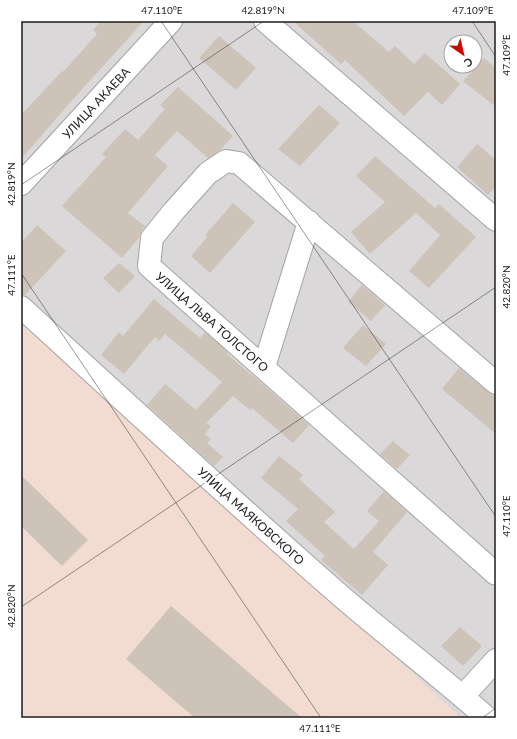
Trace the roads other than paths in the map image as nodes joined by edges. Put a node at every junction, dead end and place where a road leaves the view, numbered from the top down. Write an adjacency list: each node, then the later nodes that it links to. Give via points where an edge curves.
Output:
1 (171, 21): 3 (street, УЛИЦА АКАЕВА)
2 (265, 21): 4 (street)
3 (21, 184)
4 (496, 220)
5 (310, 222): 7 (street); 7 (street, УЛИЦА ЛЬВА ТОЛСТОГО, via 240,163 226,160 208,173 152,238 149,266); 8 (street, УЛИЦА ЛЬВА ТОЛСТОГО)
6 (21, 307): 11 (street, УЛИЦА МАЯКОВСКОГО, via 330,586)
7 (264, 367): 9 (street, УЛИЦА ЛЬВА ТОЛСТОГО)
8 (496, 383)
9 (496, 574)
10 (496, 660): 11 (street)
11 (463, 696): 12 (street, УЛИЦА МАЯКОВСКОГО)
12 (487, 718)

